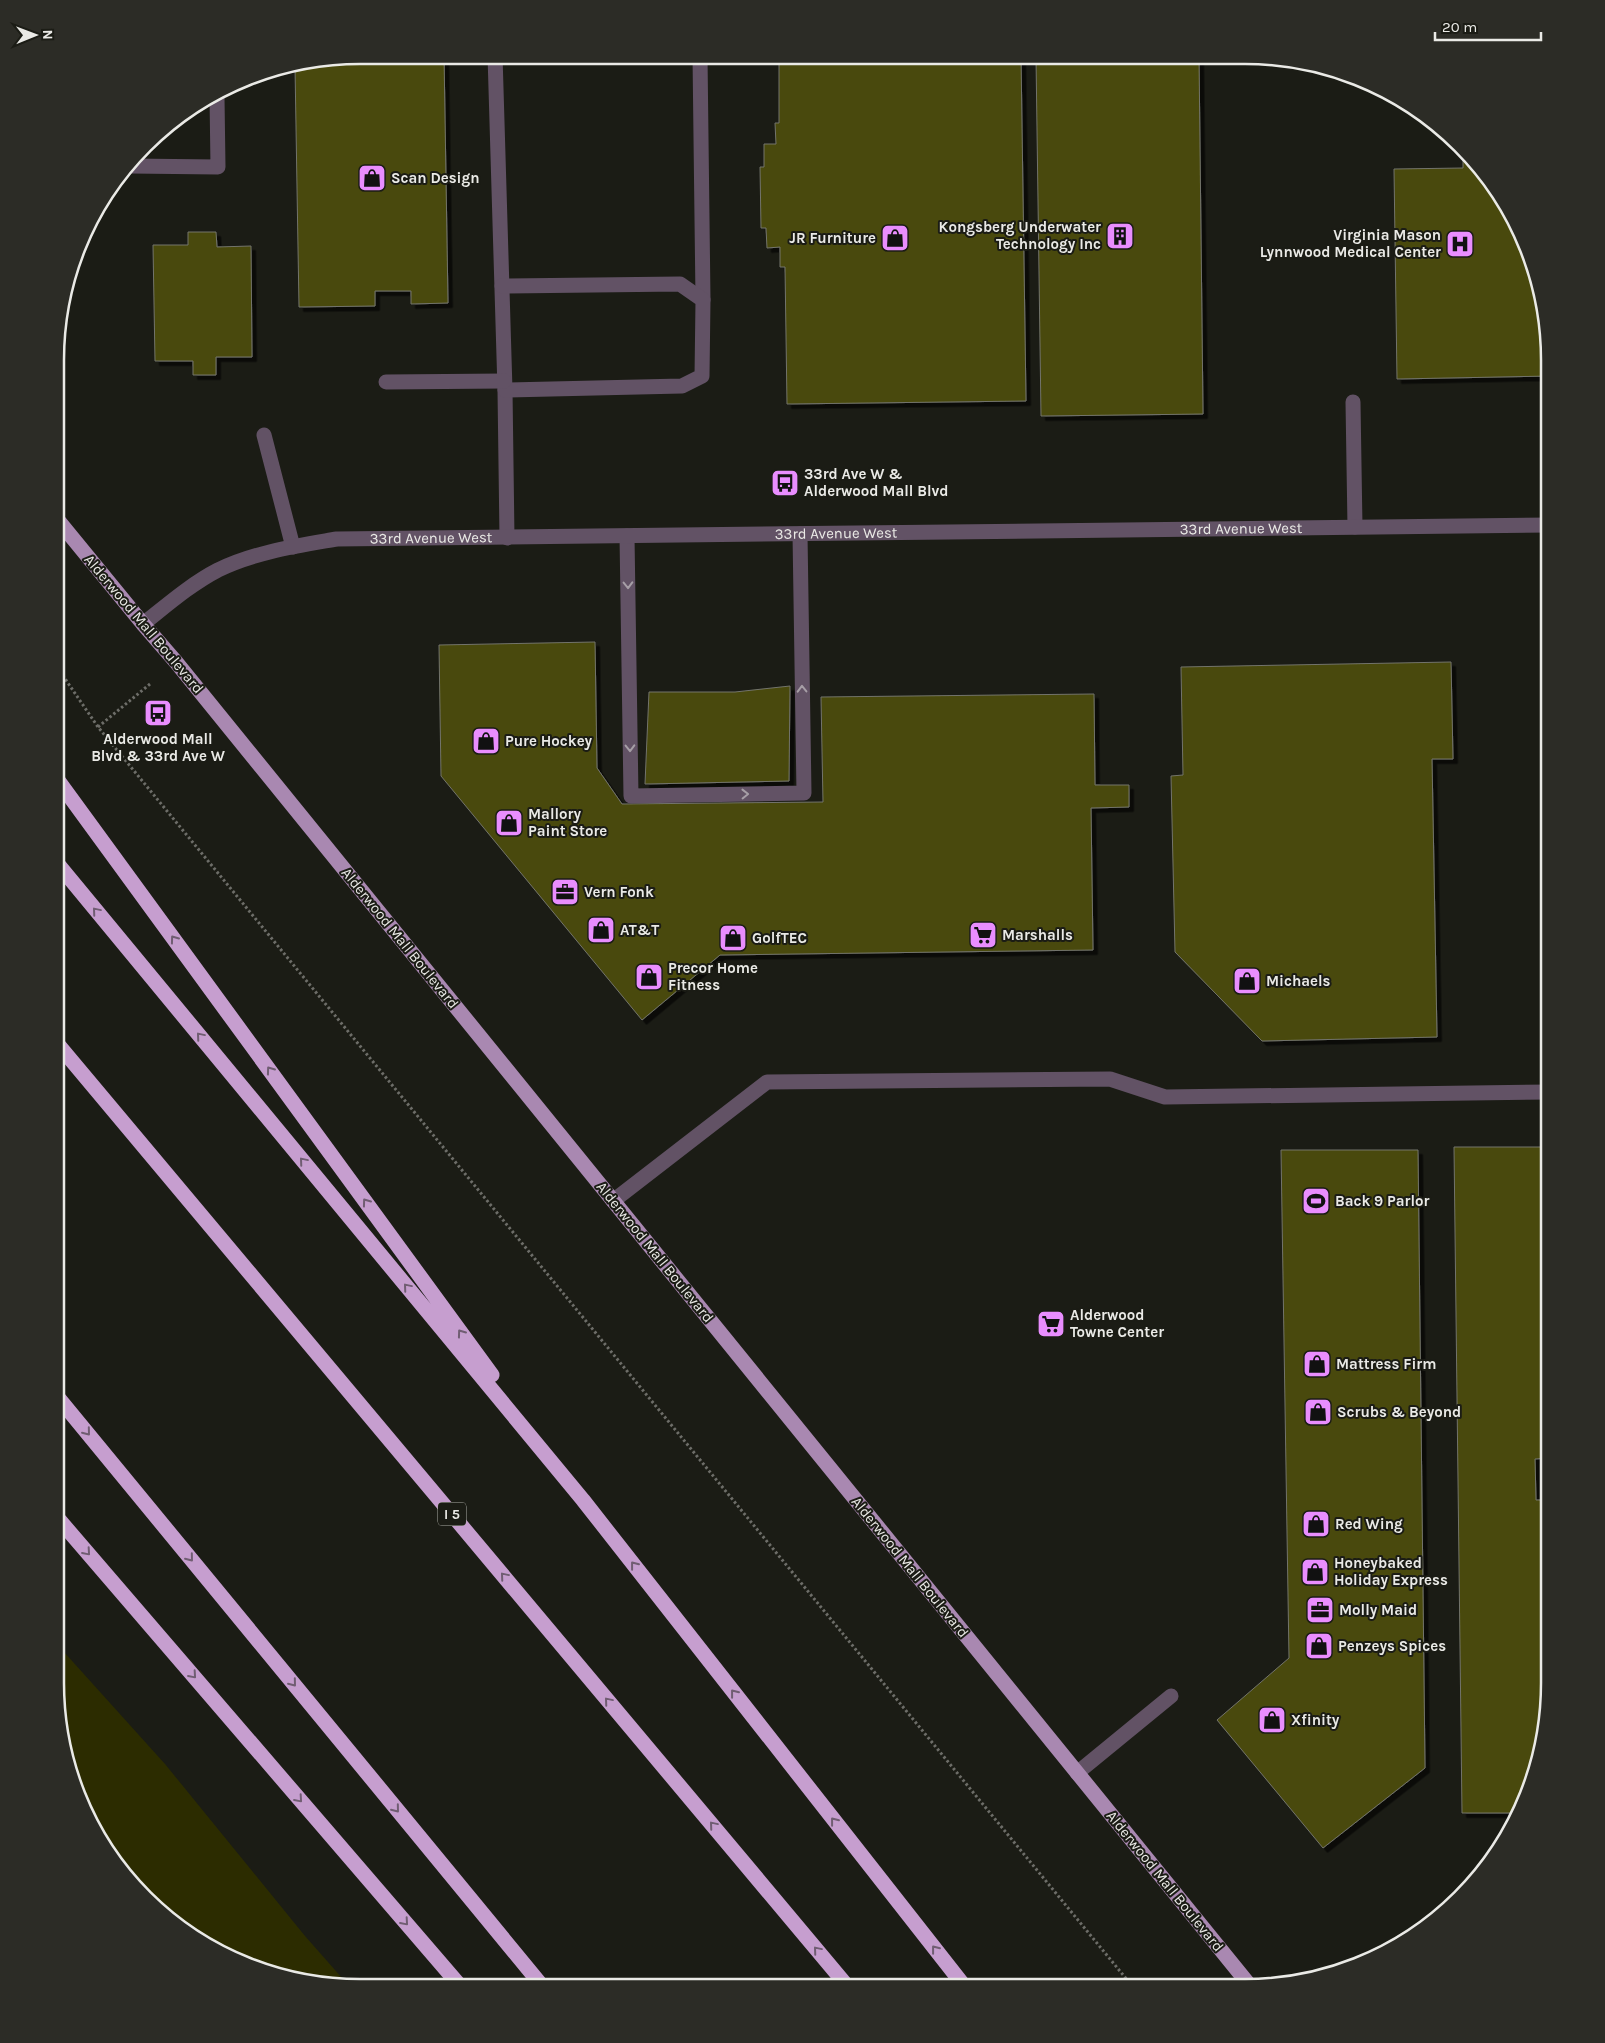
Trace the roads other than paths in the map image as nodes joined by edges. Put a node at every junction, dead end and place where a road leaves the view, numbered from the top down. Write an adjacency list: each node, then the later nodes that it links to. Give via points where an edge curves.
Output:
1 (495, 64): 5 (street)
2 (700, 64): 6 (street)
3 (217, 100): 4 (street, via 218,167)
4 (135, 166)
5 (502, 286): 6 (street, via 680,284); 8 (street)
6 (702, 300): 8 (street, via 702,376 682,386)
7 (386, 382): 8 (street)
8 (504, 385): 16 (street)
9 (1353, 402): 12 (street)
10 (264, 435): 17 (street)
11 (1541, 525): 12 (street, 33rd Avenue West)
12 (1355, 527): 14 (street, 33rd Avenue West)
13 (64, 528): 18 (main road, Alderwood Mall Boulevard)
14 (800, 534): 15 (street, 33rd Avenue West); 15 (street, one-way to 14, via 631,796 804,793)
15 (627, 536): 16 (street, 33rd Avenue West)
16 (507, 538): 17 (street, 33rd Avenue West, via 337,539)
17 (293, 547): 18 (street, 33rd Avenue West, via 272,550 219,570 182,593)
18 (143, 624): 23 (main road, Alderwood Mall Boulevard)
19 (64, 788): 25 (highway, one-way to 19)
20 (64, 871): 25 (highway, one-way to 20)
21 (64, 1052): 31 (highway, I 5, one-way to 21)
22 (1541, 1092): 23 (street, via 1165,1097 1110,1079 767,1082)
23 (613, 1201): 28 (main road, Alderwood Mall Boulevard)
24 (64, 1404): 30 (highway, one-way to 30)
25 (583, 1500): 32 (highway, one-way to 25)
26 (64, 1525): 29 (highway, one-way to 29)
27 (1171, 1696): 28 (street)
28 (1077, 1773): 33 (main road, Alderwood Mall Boulevard)
29 (454, 1979)
30 (536, 1979)
31 (841, 1979)
32 (959, 1979)
33 (1244, 1979)

